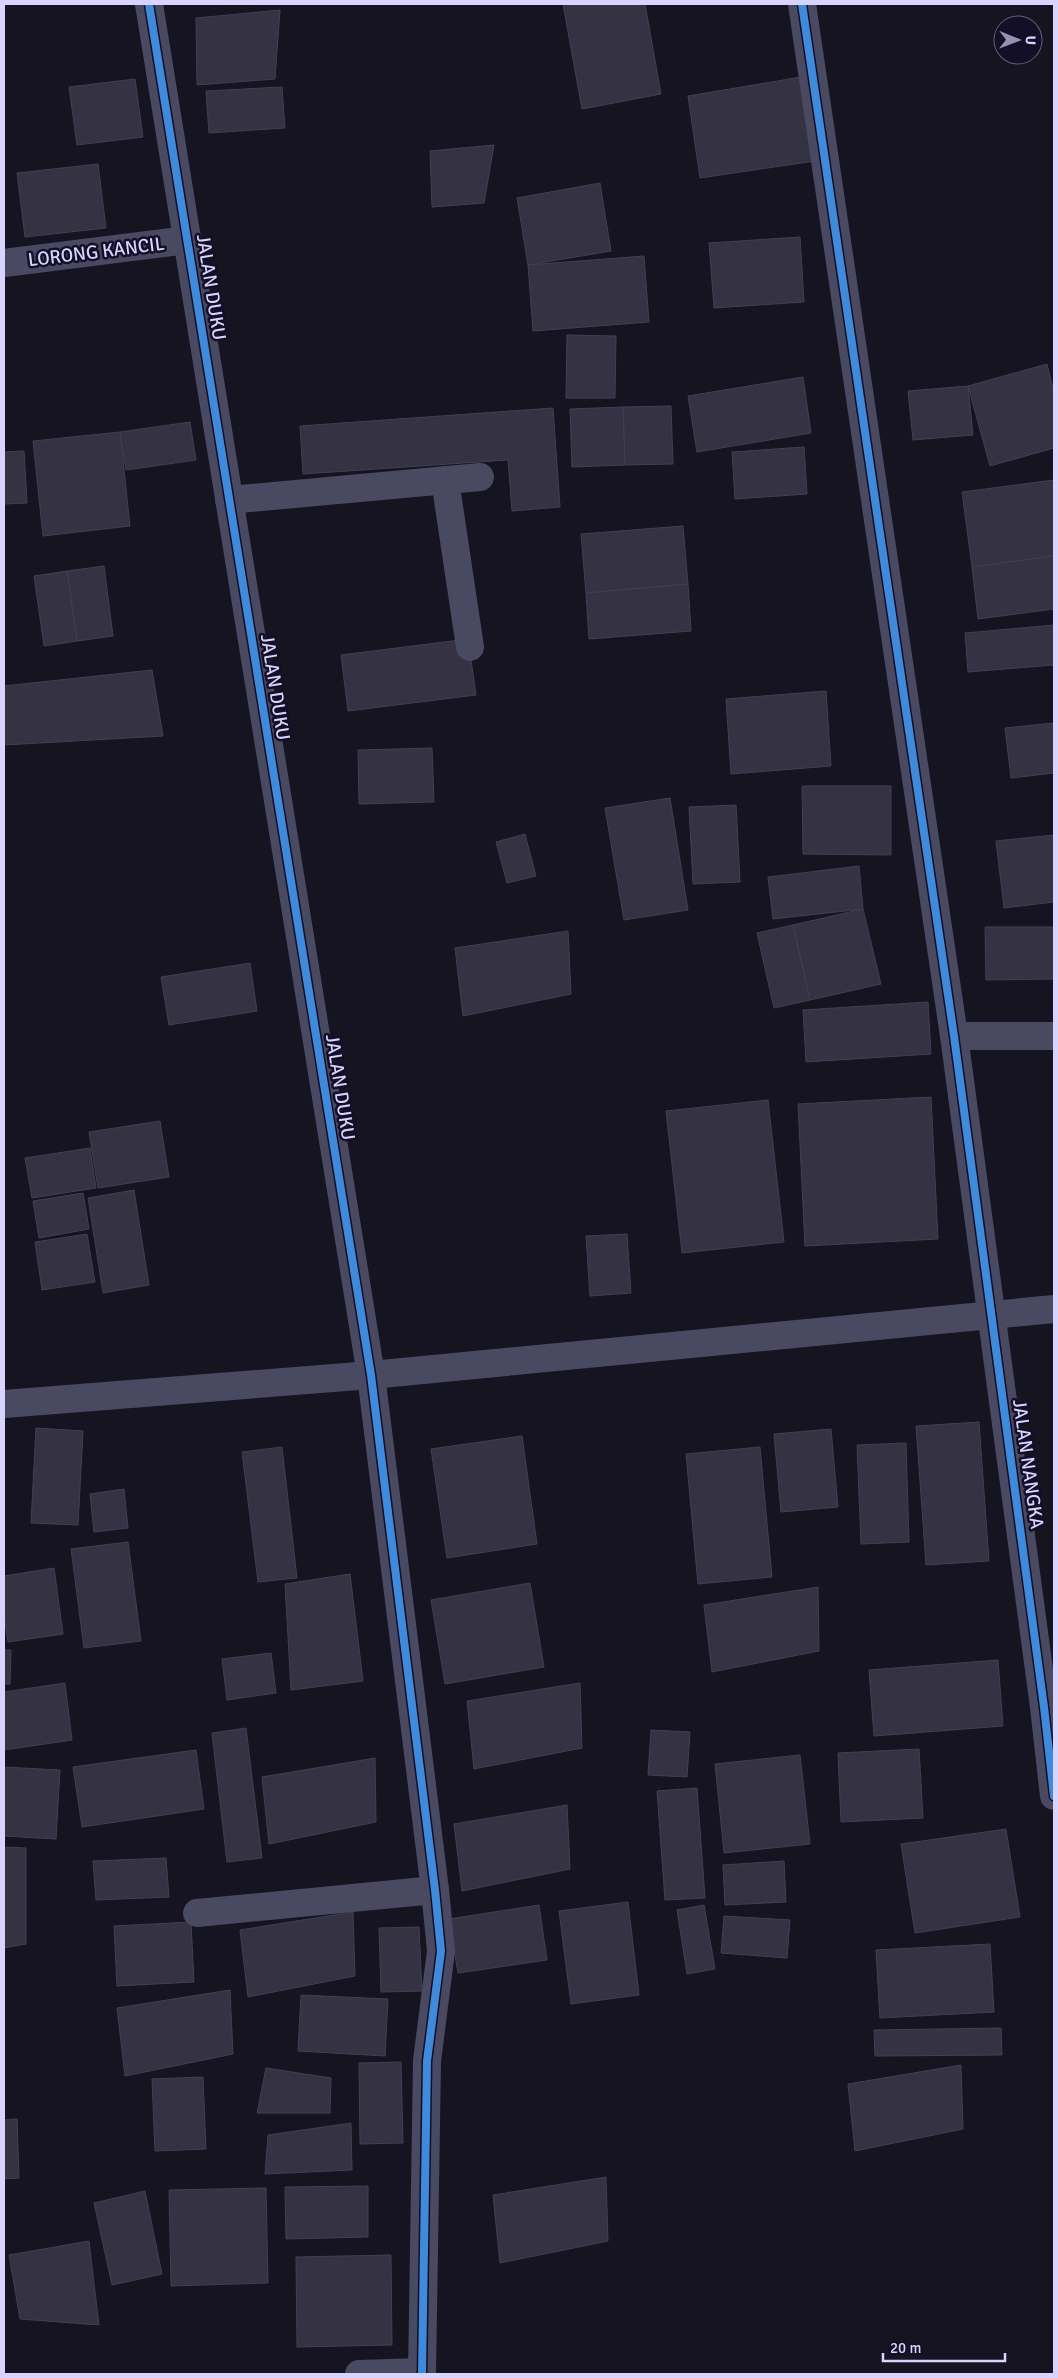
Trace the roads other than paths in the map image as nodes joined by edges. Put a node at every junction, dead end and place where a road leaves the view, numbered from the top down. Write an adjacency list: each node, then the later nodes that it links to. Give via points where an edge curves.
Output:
1 (149, 4): 3 (street, JALAN DUKU)
2 (802, 4): 9 (street, JALAN NANGKA)
3 (188, 240): 4 (street, LORONG KANCIL); 7 (street, JALAN DUKU)
4 (4, 263)
5 (480, 476): 6 (street)
6 (445, 480): 7 (street); 8 (street)
7 (229, 500): 13 (street, JALAN DUKU)
8 (470, 647)
9 (954, 1036): 10 (street); 12 (street, JALAN NANGKA)
10 (1054, 1036)
11 (1054, 1309): 12 (street)
12 (993, 1316): 13 (street); 15 (street, JALAN NANGKA)
13 (371, 1375): 14 (street); 16 (street, JALAN DUKU)
14 (4, 1404)
15 (1054, 1796)
16 (435, 1890): 17 (street); 18 (street, JALAN DUKU, via 441,1951 426,2061)
17 (197, 1913)
18 (422, 2373): 19 (street)
19 (359, 2374)

